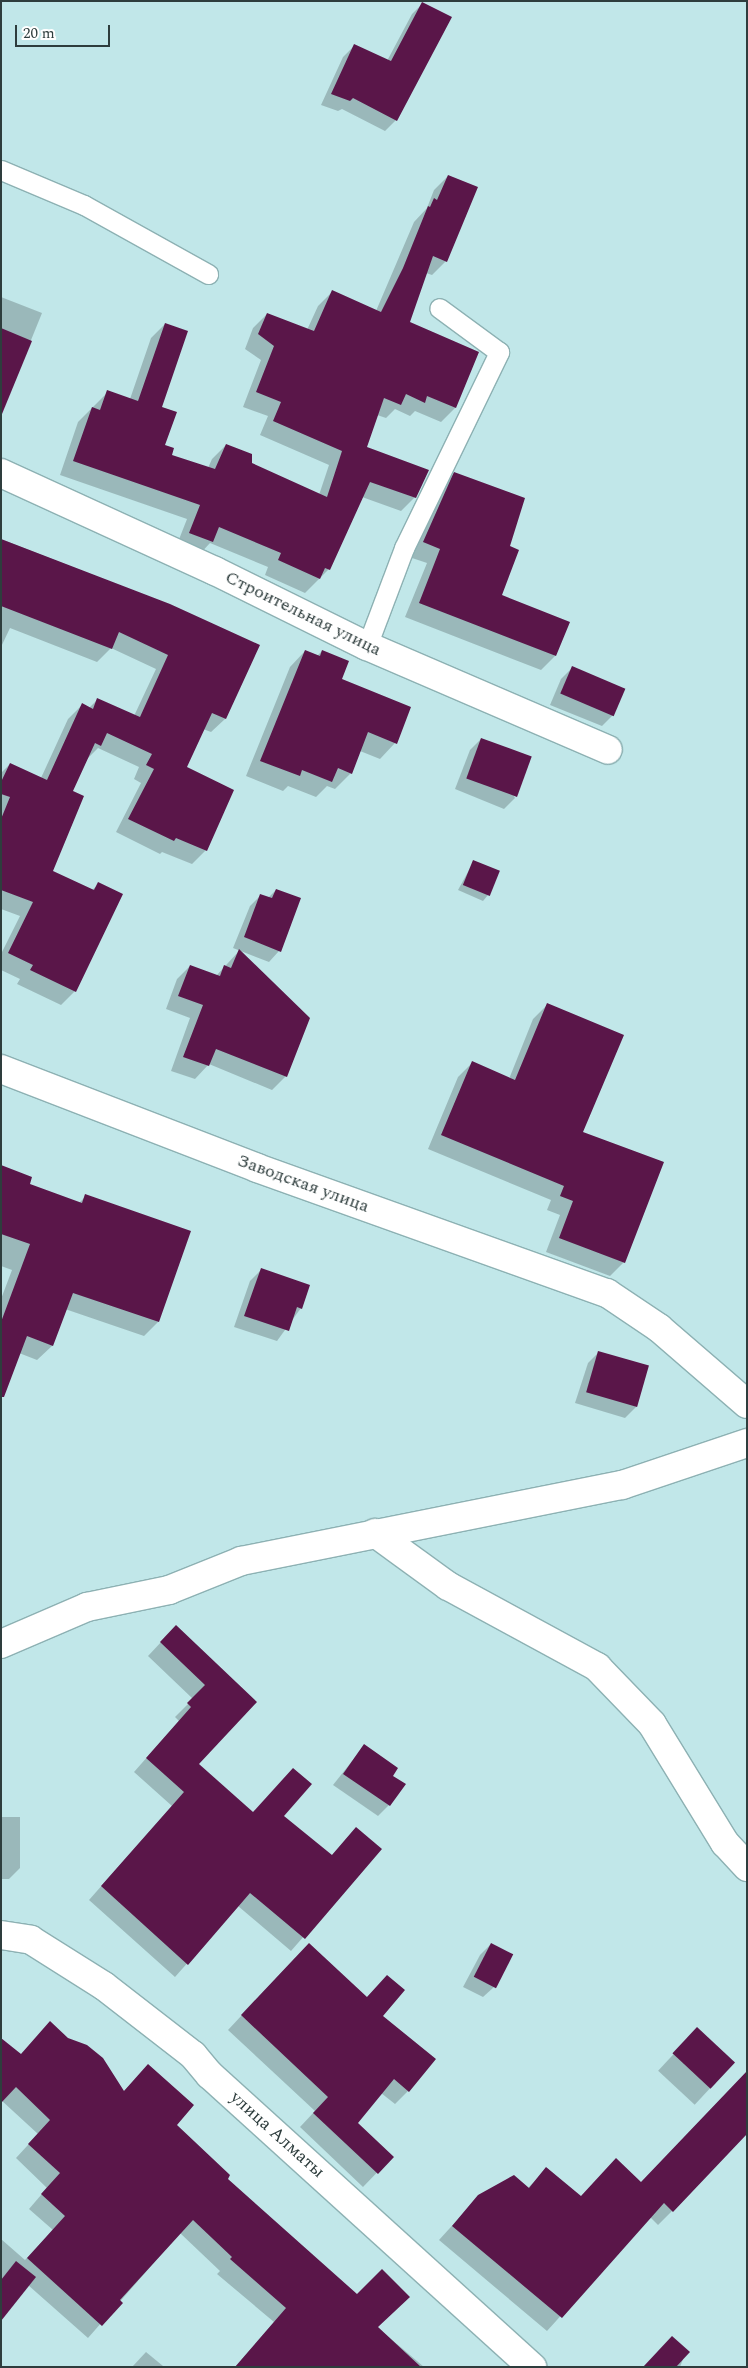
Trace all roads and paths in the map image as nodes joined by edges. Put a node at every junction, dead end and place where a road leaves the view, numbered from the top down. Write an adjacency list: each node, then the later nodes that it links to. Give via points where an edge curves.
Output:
1 (1, 170): 2 (lane, via 84,204)
2 (208, 274)
3 (438, 308): 5 (lane, via 499,352 404,548)
4 (1, 473): 5 (street, Строительная улица, via 214,570)
5 (367, 646): 6 (street, Строительная улица)
6 (608, 750)
7 (1, 1069): 8 (street, Заводская улица, via 257,1168 608,1293 659,1328)
8 (747, 1404)
9 (747, 1443): 10 (street, via 622,1485)
10 (375, 1533): 11 (street, via 241,1561 169,1590 87,1607); 12 (street, via 448,1586 597,1667 652,1724 725,1843)
11 (1, 1644)
12 (747, 1867)
13 (1, 1935): 14 (street, улица Алматы, via 31,1940 104,1986 193,2056 210,2075)
14 (532, 2367)

